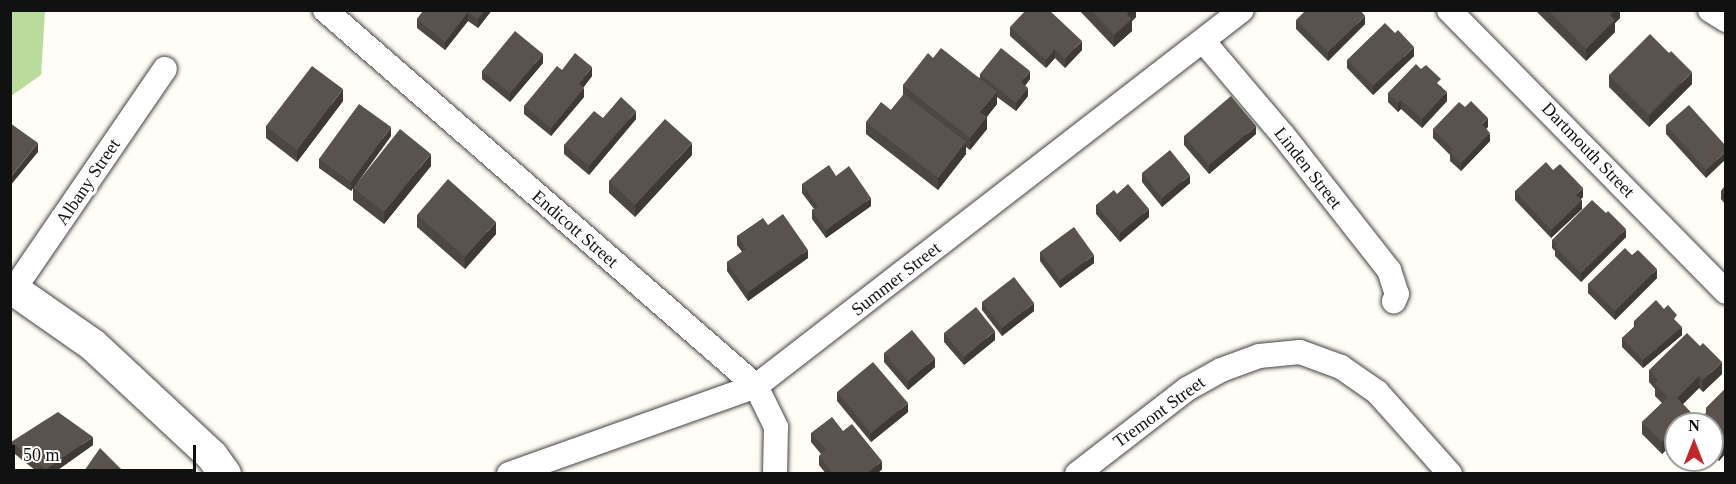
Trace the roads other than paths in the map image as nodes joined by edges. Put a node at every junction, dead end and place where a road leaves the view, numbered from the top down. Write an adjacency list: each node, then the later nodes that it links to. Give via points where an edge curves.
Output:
1 (325, 10): 11 (street, Endicott Street)
2 (1242, 10): 6 (street, Summer Street)
3 (1449, 10): 9 (street, Dartmouth Street)
4 (1710, 10): 5 (street)
5 (1725, 21)
6 (1204, 42): 10 (street, Linden Street, via 1389,270 1397,294); 11 (street, Summer Street)
7 (165, 69): 8 (street, Albany Street)
8 (12, 291): 12 (street, via 93,345 212,456)
9 (1725, 292)
10 (1394, 301)
11 (756, 386): 13 (street, Summer Street); 14 (street, Endicott Street, via 776,427)
12 (225, 474)
13 (509, 474)
14 (776, 474)
15 (1077, 474): 16 (street, Tremont Street, via 1186,389 1221,369 1259,356 1300,352 1341,367 1377,392)
16 (1450, 474)

